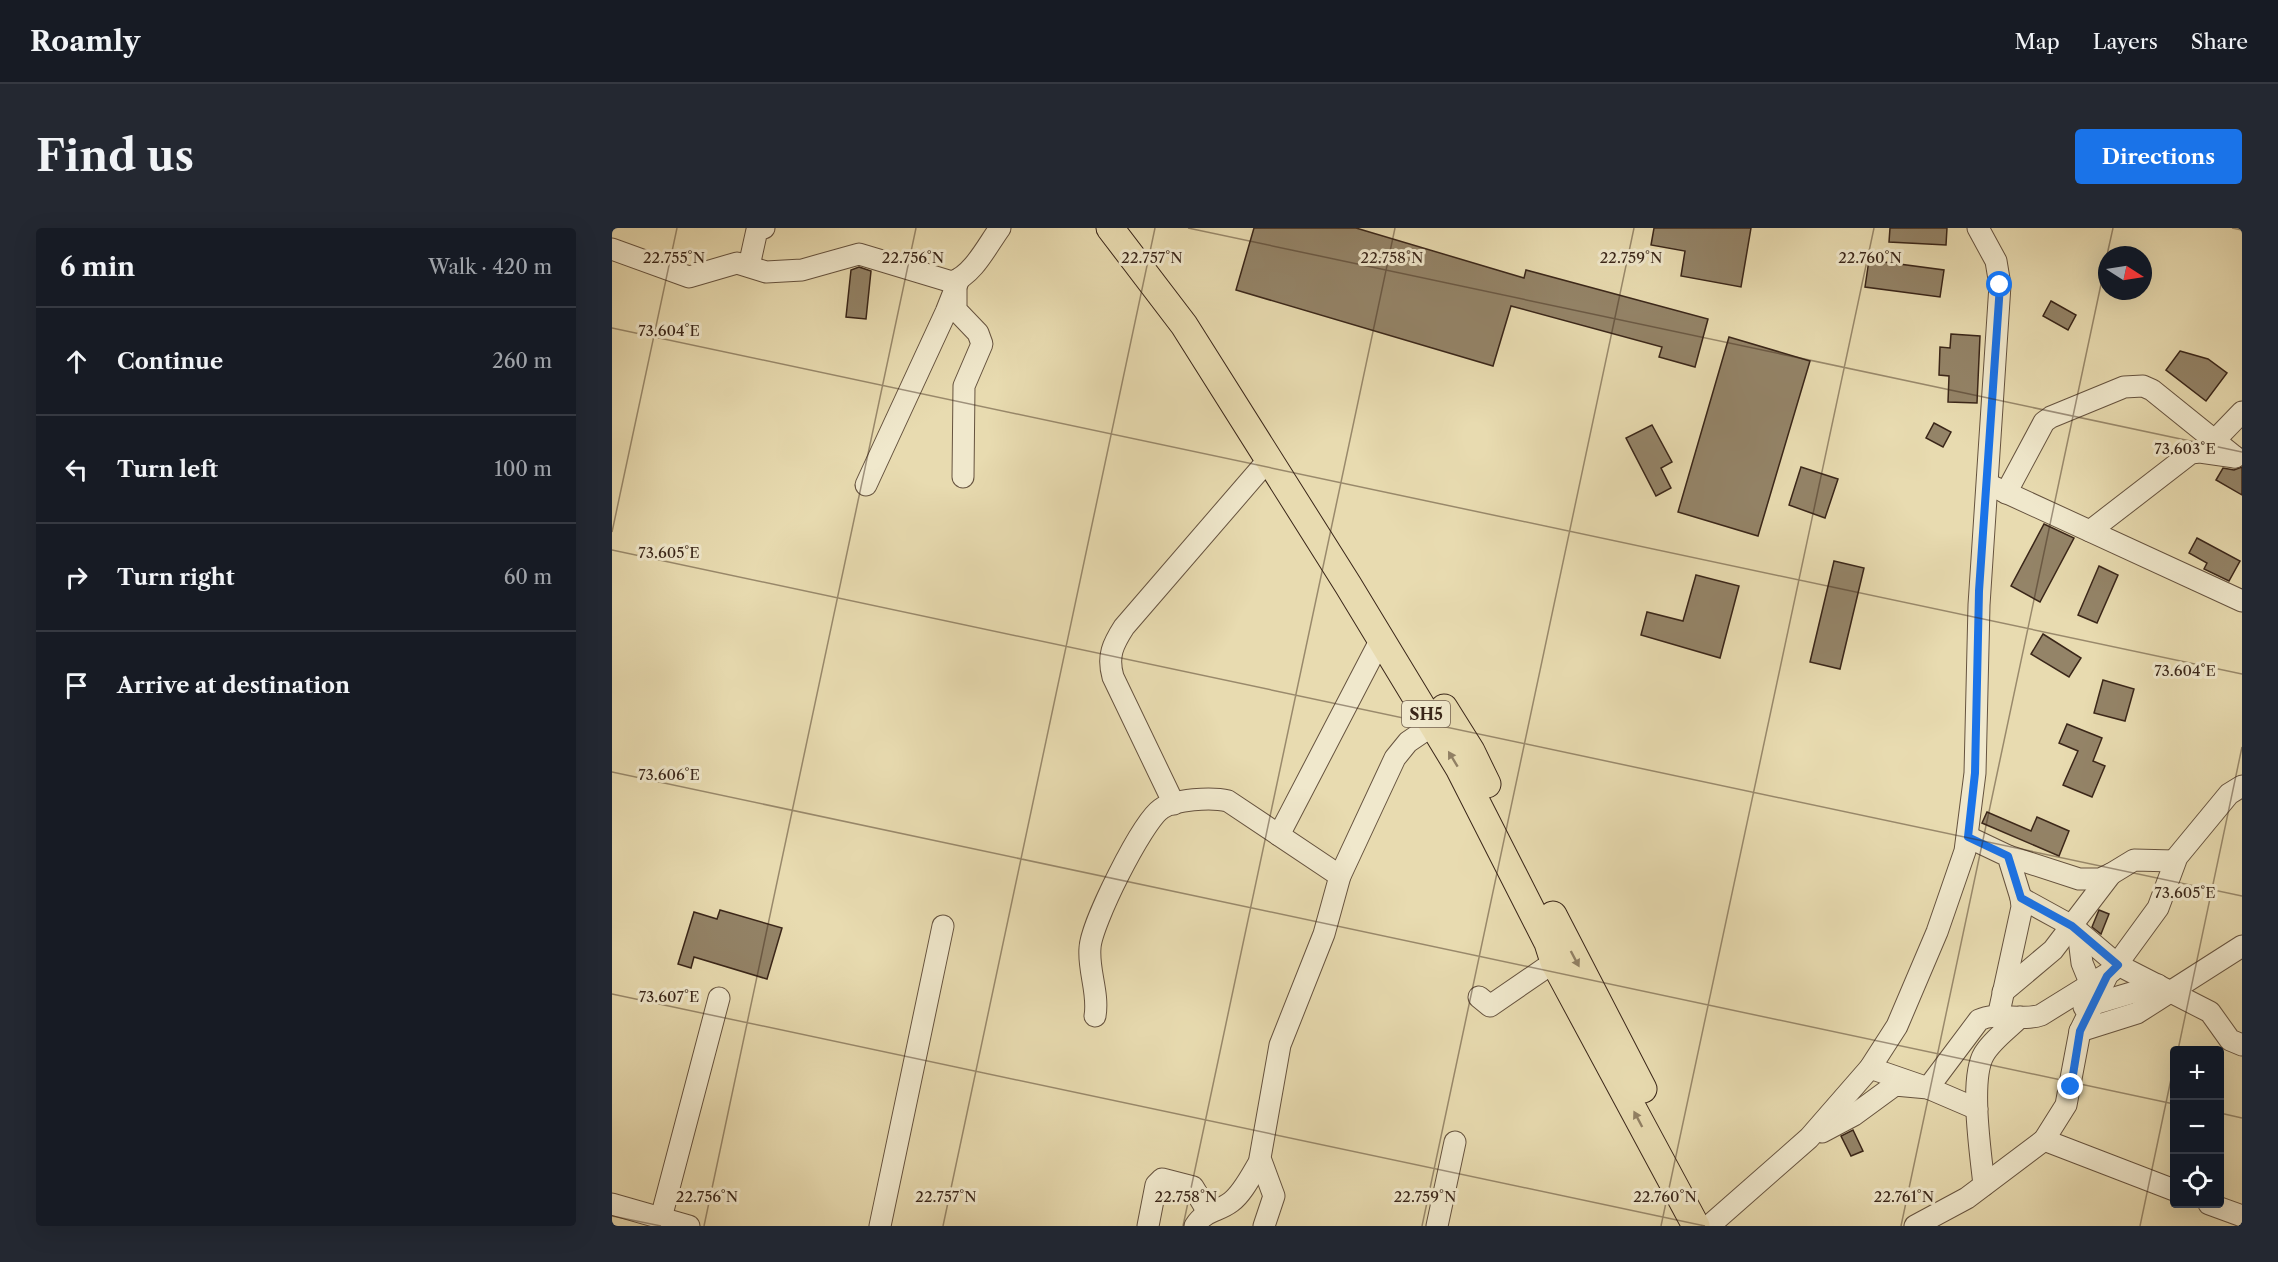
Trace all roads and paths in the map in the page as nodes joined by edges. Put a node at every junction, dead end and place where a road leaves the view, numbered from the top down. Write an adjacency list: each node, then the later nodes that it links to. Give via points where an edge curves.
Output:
1 (764, 228): 7 (street, via 757,230)
2 (1000, 228): 8 (street)
3 (1110, 228): 9 (main road, SH5)
4 (1131, 228): 9 (main road, SH5, via 1186,298)
5 (1978, 228): 15 (street, via 1996,261 2000,285)
6 (612, 249): 7 (street, via 684,276 737,263)
7 (749, 266): 8 (street, via 766,272 801,270 859,254)
8 (958, 283): 14 (street, via 956,309 978,333 982,344 964,386); 16 (street)
9 (1229, 379): 13 (main road, SH5); 59 (main road, SH5, one-way to 59, via 1471,751)
10 (2242, 412): 11 (street)
11 (2215, 440): 12 (street); 17 (street, via 2152,390 2143,386 2124,387 2044,422)
12 (2239, 458): 18 (street, via 2191,453)
13 (1269, 459): 20 (main road, SH5); 23 (street, via 1124,627 1110,654 1113,676)
14 (963, 477)
15 (1987, 483): 17 (street); 25 (street, via 1975,773)
16 (866, 485)
17 (2006, 492): 18 (street)
18 (2090, 531): 19 (street)
19 (2242, 601)
20 (1381, 639): 21 (main road, SH5); 24 (street)
21 (1433, 725): 29 (street, via 1408,742 1395,758); 34 (main road, SH5, one-way to 21, via 1462,774)
22 (2242, 786): 27 (street, via 2229,794)
23 (1174, 804): 24 (street, via 1217,798 1238,806); 40 (street, via 1160,809 1148,825 1107,896 1092,935)
24 (1279, 835): 29 (street)
25 (1968, 837): 26 (street); 45 (street, via 1937,932 1897,1026)
26 (2008, 856): 28 (street, via 2079,879 2100,879); 30 (street)
27 (2174, 861): 28 (street, via 2134,860); 35 (street, via 2158,908)
28 (2111, 874): 32 (street)
29 (1340, 876): 51 (street, via 1324,934 1280,1045)
30 (2021, 898): 32 (street); 37 (street)
31 (943, 926): 61 (street)
32 (2075, 928): 35 (street); 35 (street, via 2082,963); 37 (street)
33 (2242, 946): 36 (street)
34 (1554, 962): 38 (street, via 1490,1005); 59 (main road, SH5, one-way to 34)
35 (2102, 982): 36 (street); 36 (street); 41 (street); 43 (street)
36 (2164, 988): 43 (street, via 2137,1013); 44 (street, via 2210,1012 2230,1040)
37 (2003, 992): 42 (street)
38 (1479, 997)
39 (719, 998): 57 (street)
40 (1095, 1016)
41 (2030, 1016): 42 (street); 47 (street, via 1983,1055)
42 (1998, 1017): 46 (street, via 1979,1020)
43 (2080, 1031): 49 (street, via 2066,1105)
44 (2242, 1045)
45 (1870, 1068): 46 (street); 48 (street)
46 (1928, 1088): 47 (street); 48 (street, via 1895,1085 1846,1119)
47 (1977, 1109): 52 (street)
48 (1809, 1138): 59 (street)
49 (2044, 1140): 52 (street); 53 (street)
50 (1455, 1142): 64 (street)
51 (1260, 1161): 58 (street, via 1236,1198); 63 (street, via 1274,1196)
52 (1984, 1185): 65 (street)
53 (2170, 1188)
54 (612, 1204): 57 (street)
55 (2222, 1208): 56 (street)
56 (2242, 1216)
57 (661, 1218): 60 (street)
58 (1202, 1219): 62 (street, via 1193,1187 1162,1179 1156,1185)
59 (1708, 1225)
60 (689, 1226)
61 (880, 1226)
62 (1148, 1226)
63 (1264, 1226)
64 (1437, 1226)
65 (1917, 1226)

